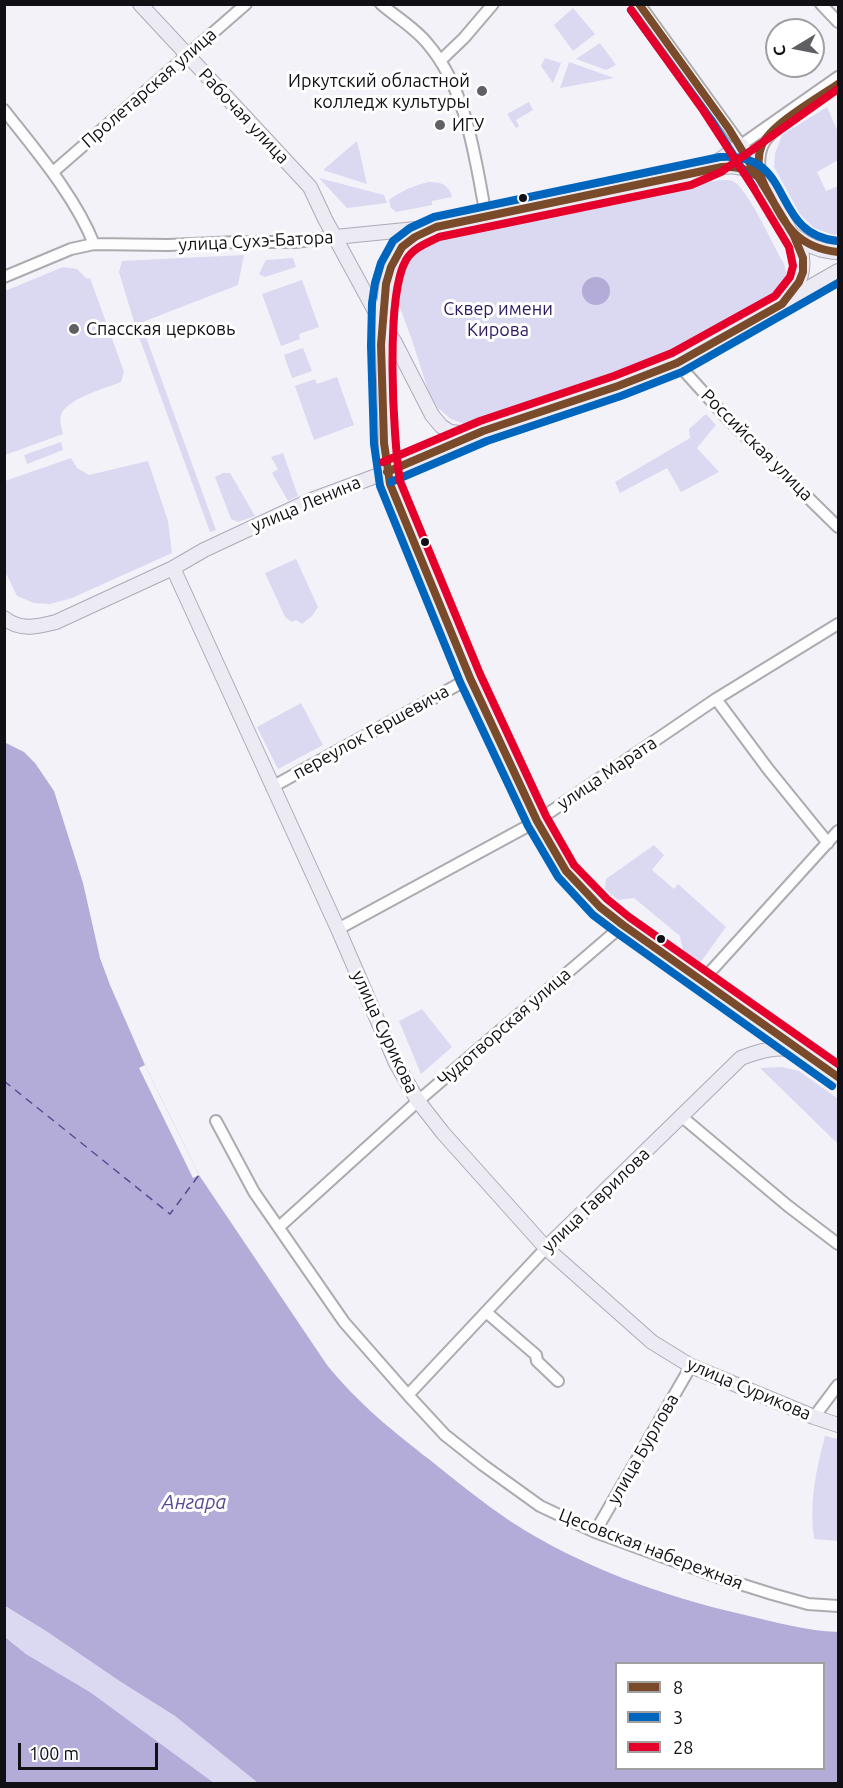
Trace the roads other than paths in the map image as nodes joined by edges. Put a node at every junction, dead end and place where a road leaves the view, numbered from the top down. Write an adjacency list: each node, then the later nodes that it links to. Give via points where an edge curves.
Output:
1 (140, 4): 8 (main road, Рабочая улица)
2 (246, 4): 8 (street, Пролетарская улица)
3 (381, 4): 9 (street, via 426,41)
4 (493, 4): 9 (street)
5 (639, 4): 13 (street)
6 (822, 4): 7 (street)
7 (838, 22)
8 (187, 56): 14 (street, Пролетарская улица); 20 (main road, Рабочая улица, via 310,187)
9 (441, 60): 17 (street, via 471,136)
10 (838, 77): 13 (street, улица Сухэ-Батора)
11 (838, 84): 16 (street, via 763,141)
12 (4, 110): 14 (street)
13 (741, 145): 15 (main road, улица Сухэ-Батора); 16 (main road)
14 (52, 172): 21 (street)
15 (688, 175): 16 (main road, via 738,166); 17 (main road, улица Сухэ-Батора)
16 (761, 178): 19 (main road)
17 (486, 216): 18 (main road, улица Сухэ-Батора)
18 (436, 227): 20 (main road, улица Сухэ-Батора); 26 (main road, via 418,235 398,252 391,266)
19 (793, 234): 22 (main road, via 808,245); 25 (main road, via 801,250 803,275 796,290)
20 (335, 237): 21 (street, улица Сухэ-Батора, via 296,242); 26 (main road, Рабочая улица)
21 (94, 244): 24 (street, улица Сухэ-Батора, via 70,249)
22 (838, 252)
23 (838, 271): 25 (main road, улица Ленина)
24 (4, 277)
25 (782, 304): 27 (main road, улица Ленина)
26 (381, 324): 28 (main road, Рабочая улица, via 441,426 450,432); 29 (main road)
27 (677, 363): 28 (main road, улица Ленина); 30 (street, Российская улица, via 724,416)
28 (474, 434): 29 (main road, улица Ленина)
29 (387, 472): 31 (main road, улица Ленина, via 311,500); 34 (main road)
30 (838, 527)
31 (173, 568): 32 (main road, улица Ленина, via 56,622 38,627 14,626); 36 (main road, улица Сурикова)
32 (4, 618)
33 (838, 624): 35 (street, улица Марата)
34 (470, 678): 36 (street, переулок Гершевича); 37 (main road)
35 (716, 699): 37 (street, улица Марата); 39 (street)
36 (272, 787): 41 (main road, улица Сурикова)
37 (537, 821): 40 (main road, via 566,871); 41 (street, улица Марата)
38 (838, 831): 39 (street)
39 (828, 843): 42 (street)
40 (622, 925): 42 (main road); 45 (street, Чудотворская улица)
41 (338, 929): 45 (main road, улица Сурикова, via 396,1063)
42 (702, 981): 43 (main road)
43 (806, 1054): 44 (main road); 46 (main road, улица Гаврилова, via 774,1048 741,1058)
44 (838, 1077)
45 (418, 1101): 48 (street, Чудотворская улица); 50 (main road, улица Сурикова, via 478,1175)
46 (681, 1116): 49 (street); 50 (main road, улица Гаврилова)
47 (216, 1121): 48 (street, Цесовская набережная, via 254,1192)
48 (279, 1227): 55 (street, Цесовская набережная, via 344,1322)
49 (838, 1244)
50 (546, 1248): 51 (street, улица Гаврилова); 52 (main road, улица Сурикова, via 652,1342)
51 (486, 1312): 53 (street, via 536,1355 537,1361); 55 (street, улица Гаврилова)
52 (691, 1366): 56 (main road, улица Сурикова); 58 (street, улица Бурлова)
53 (558, 1381)
54 (838, 1385): 56 (street)
55 (408, 1395): 58 (street, Цесовская набережная, via 446,1435 483,1465 540,1506)
56 (814, 1417): 57 (main road, улица Сурикова)
57 (838, 1425)
58 (595, 1532): 59 (street, Цесовская набережная, via 772,1594 808,1604)
59 (838, 1606)

